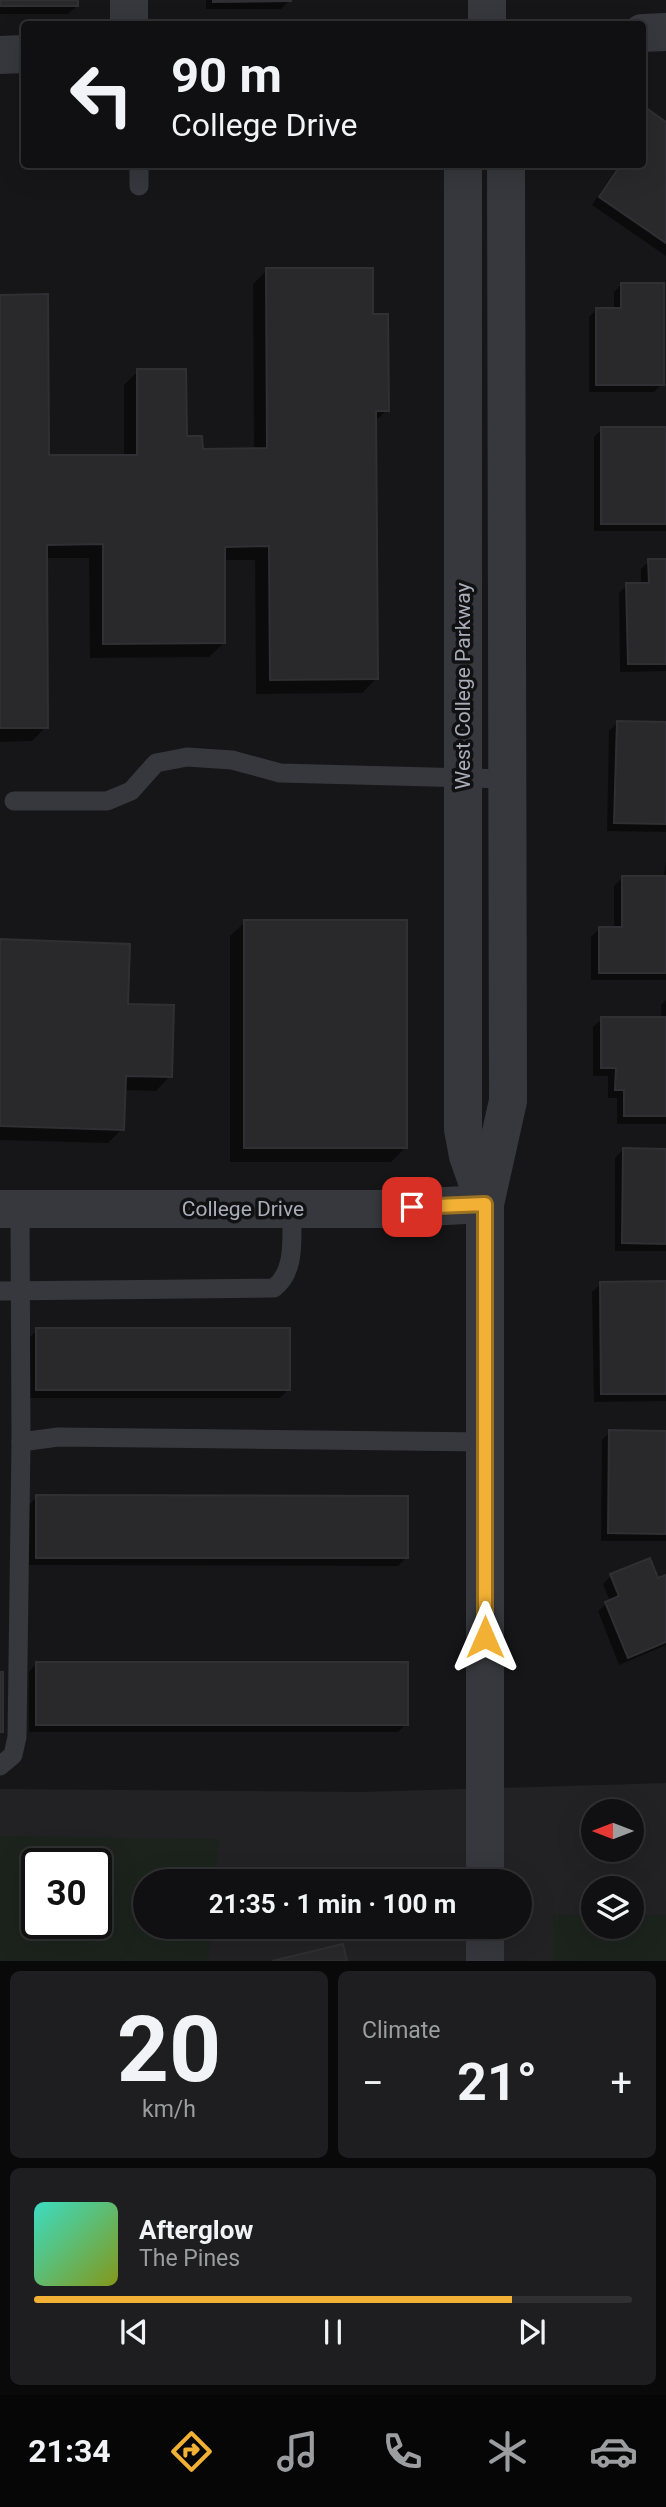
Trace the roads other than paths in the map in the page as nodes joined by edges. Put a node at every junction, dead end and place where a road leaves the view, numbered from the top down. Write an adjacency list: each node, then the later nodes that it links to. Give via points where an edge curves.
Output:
1 (129, 0): 3 (street)
2 (487, 0): 4 (street)
3 (129, 21)
4 (488, 21)
5 (666, 32): 6 (street)
6 (646, 33)
7 (21, 54): 8 (street)
8 (0, 55)
9 (139, 168): 12 (lane)
10 (463, 168): 13 (street, West College Parkway)
11 (506, 168): 14 (street, West College Parkway)
12 (139, 186)
13 (463, 779): 14 (lane); 15 (lane, via 280,773 232,760 187,757 156,763 131,791 107,801); 16 (street, West College Parkway, via 463,1129)
14 (507, 779): 16 (street, West College Parkway, via 508,1101)
15 (14, 802)
16 (485, 1204): 18 (street, College Drive); 22 (street, West College Parkway)
17 (10, 1209): 18 (street, College Drive); 20 (lane)
18 (292, 1209): 20 (lane, via 290,1264 285,1279 274,1288)
19 (0, 1291): 20 (lane)
20 (20, 1291): 21 (lane)
21 (21, 1442): 22 (lane, via 58,1437); 23 (lane, via 18,1723)
22 (485, 1442): 24 (street, West College Parkway)
23 (7, 1760)
24 (485, 1869)
25 (485, 1939): 26 (street)
26 (485, 1961)

